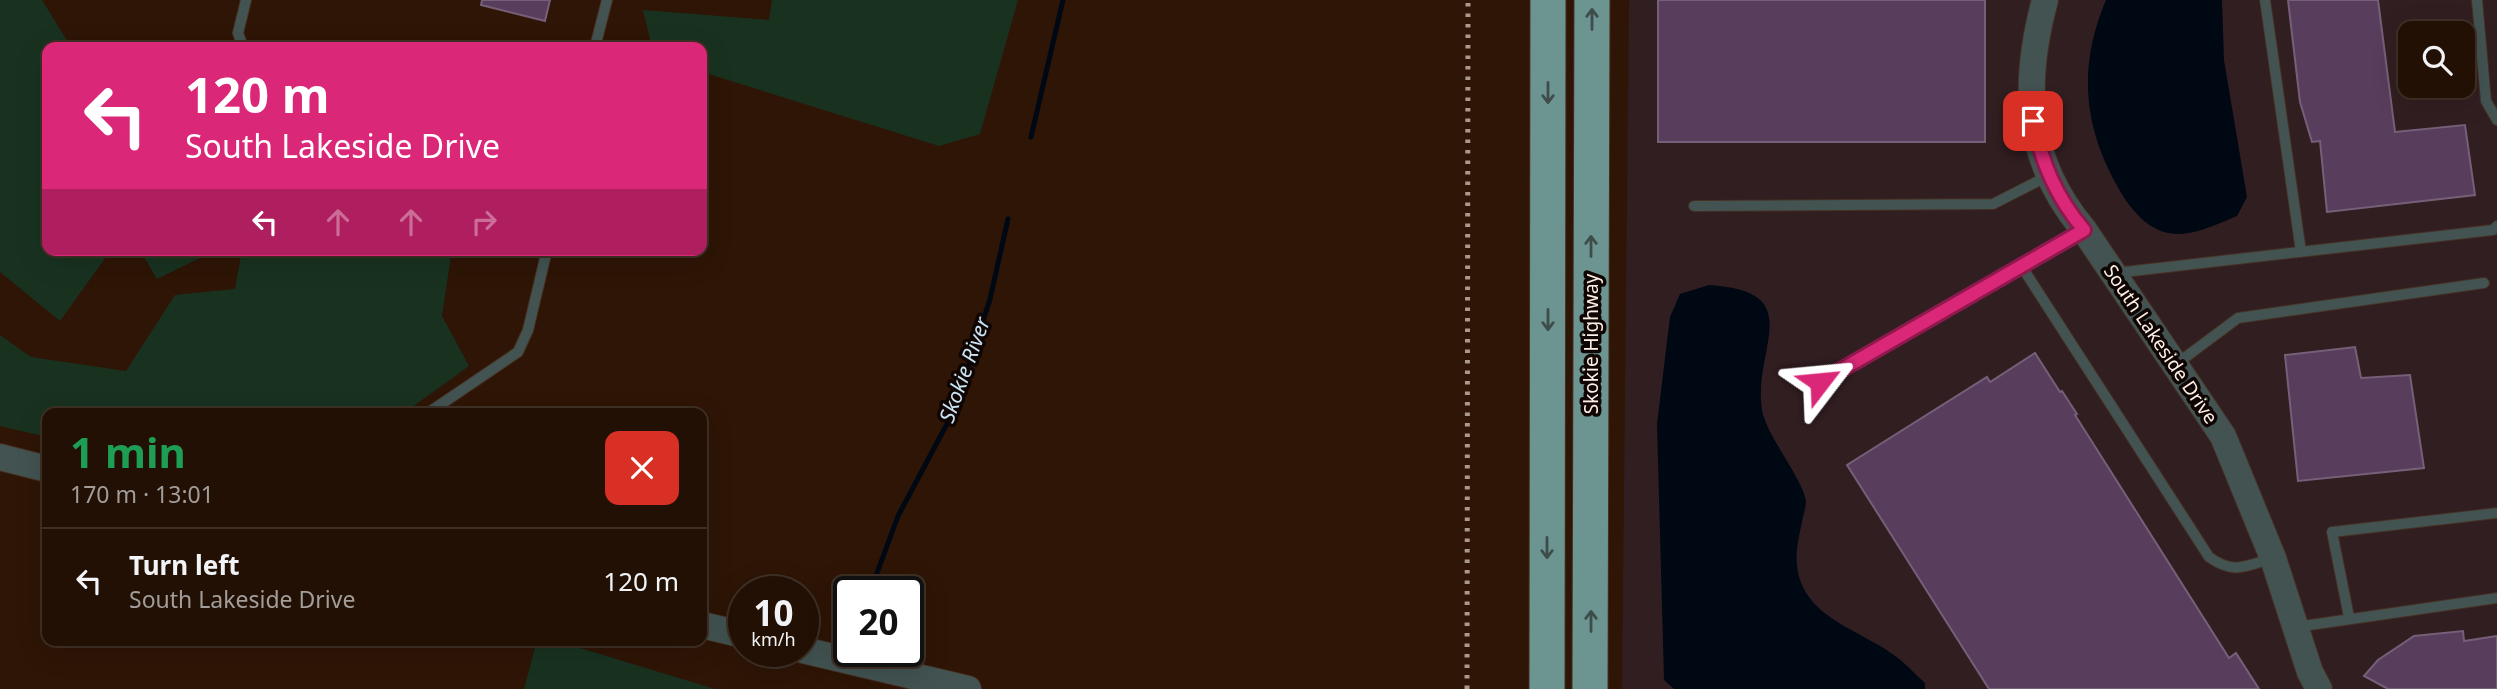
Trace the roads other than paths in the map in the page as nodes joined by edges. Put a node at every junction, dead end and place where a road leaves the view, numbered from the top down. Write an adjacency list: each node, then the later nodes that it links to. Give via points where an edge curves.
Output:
1 (246, 0): 8 (lane, via 238,33)
2 (607, 0): 9 (lane)
3 (1548, 0): 34 (highway, one-way to 34)
4 (1592, 0): 35 (highway, Skokie Highway, one-way to 4)
5 (2045, 0): 11 (street, South Lakeside Drive, via 2031,64 2030,96)
6 (2265, 0): 15 (lane)
7 (2477, 0): 10 (lane, via 2486,101)
8 (241, 42)
9 (596, 42)
10 (2497, 120)
11 (2048, 176): 12 (lane, via 1993,204); 14 (street, South Lakeside Drive)
12 (1694, 206)
13 (2497, 226): 15 (lane)
14 (2084, 230): 17 (lane); 18 (street, South Lakeside Drive)
15 (2301, 252): 18 (lane)
16 (546, 256): 22 (lane, via 528,330 518,352)
17 (2022, 267): 21 (lane); 26 (lane, via 2209,557 2223,567 2238,569)
18 (2113, 274): 20 (street, South Lakeside Drive)
19 (2484, 283): 20 (lane, via 2238,318)
20 (2175, 365): 26 (street, South Lakeside Drive, via 2222,436)
21 (1820, 382)
22 (435, 408)
23 (0, 457): 24 (street)
24 (42, 468)
25 (2497, 513): 28 (lane, via 2332,532)
26 (2273, 558): 30 (street, South Lakeside Drive)
27 (2497, 598): 28 (lane)
28 (2349, 617): 30 (lane)
29 (707, 626): 31 (street)
30 (2296, 627): 36 (street, South Lakeside Drive)
31 (728, 631)
32 (819, 654): 33 (street)
33 (968, 689)
34 (1547, 689)
35 (1590, 689)
36 (2319, 689)

